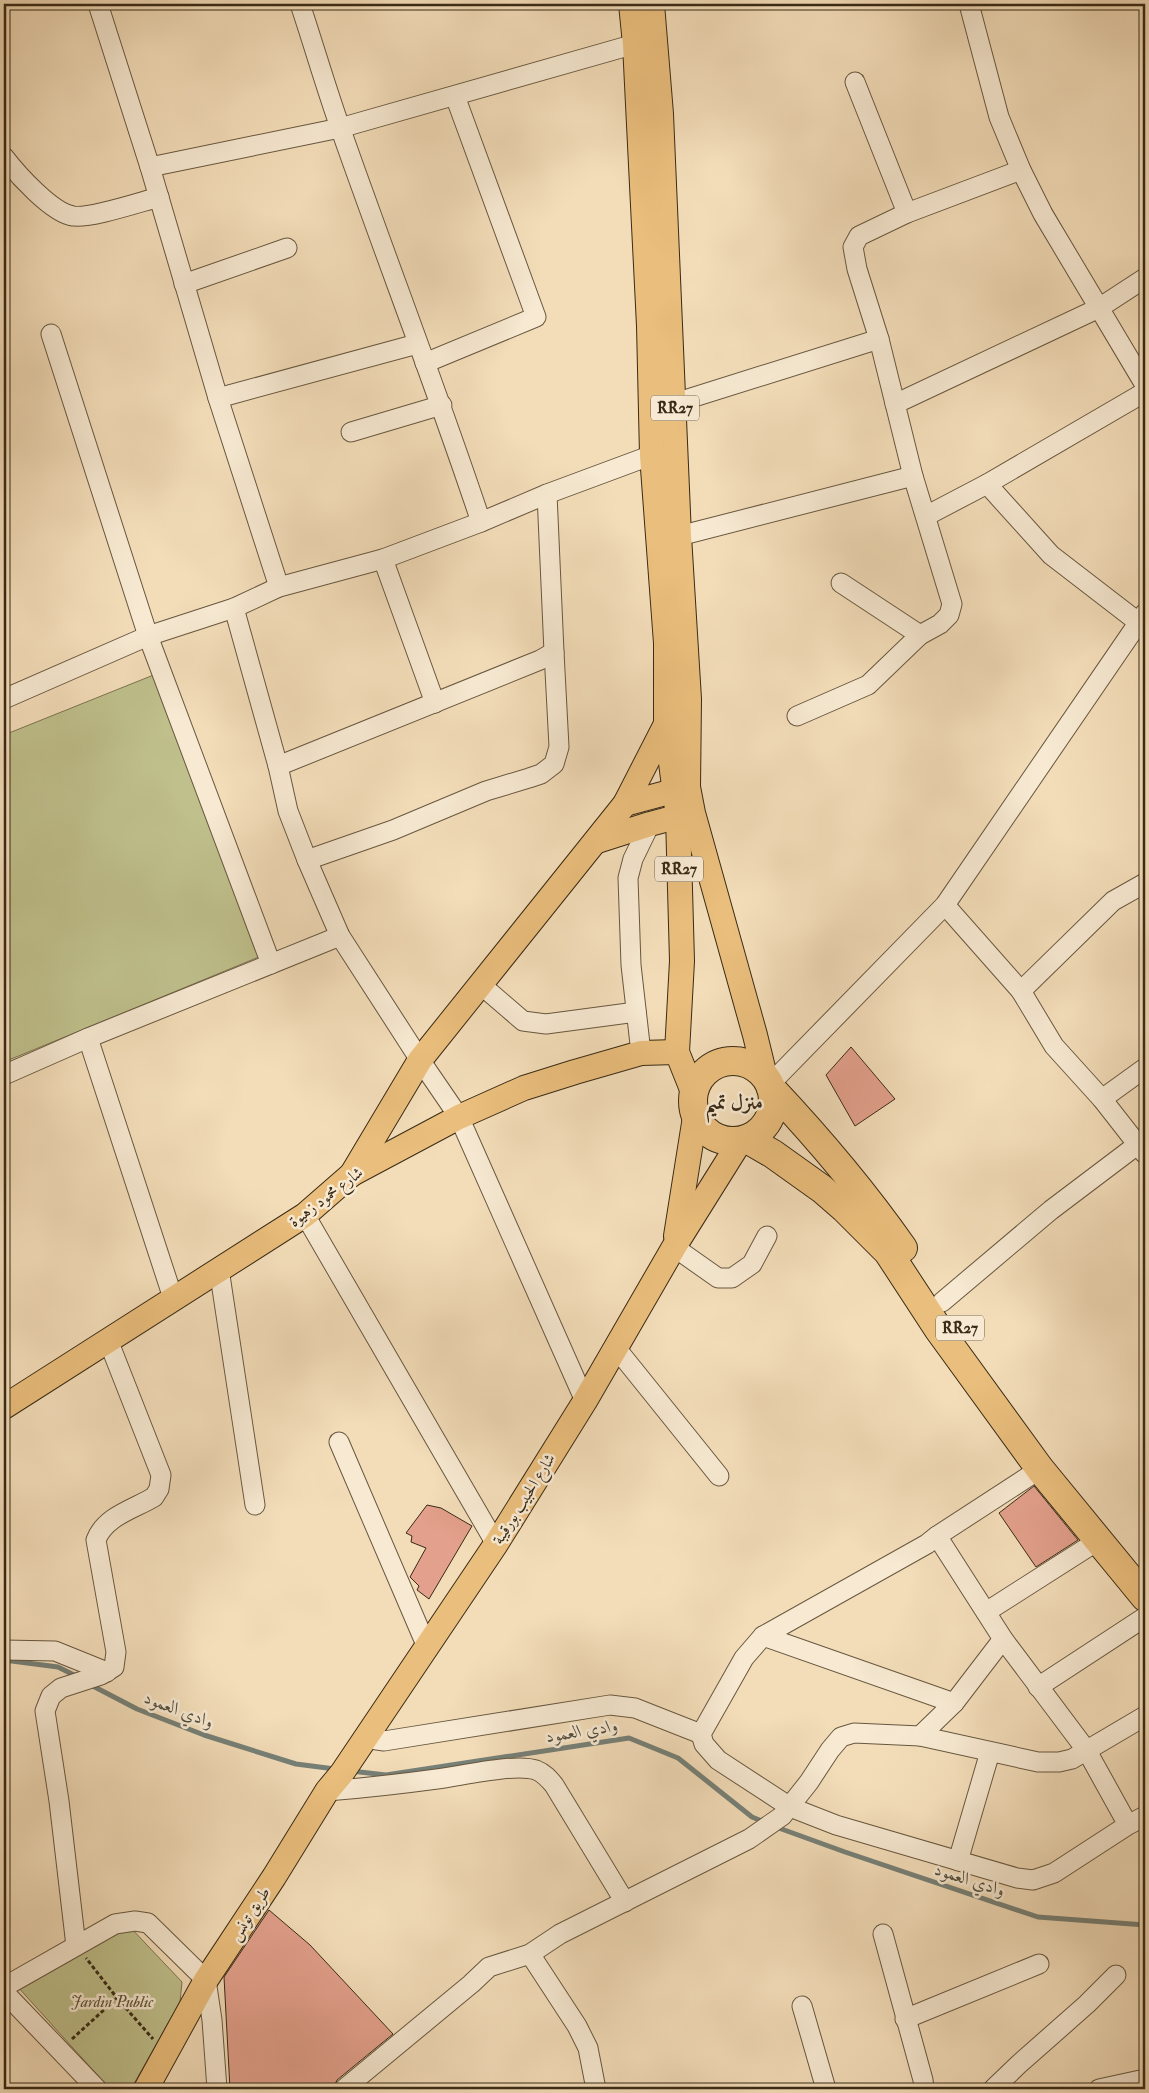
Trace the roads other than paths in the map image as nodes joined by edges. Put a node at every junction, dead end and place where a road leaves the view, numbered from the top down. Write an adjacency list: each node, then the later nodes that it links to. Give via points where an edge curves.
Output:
1 (98, 4): 11 (street)
2 (300, 4): 9 (street)
3 (631, 4): 6 (main road, RR27)
4 (652, 4): 6 (main road, RR27)
5 (969, 4): 12 (street, via 999,117)
6 (645, 43): 8 (street); 26 (main road, RR27, via 661,114); 30 (main road, RR27, via 648,326)
7 (855, 82): 14 (street)
8 (455, 96): 9 (street); 22 (street, via 536,317)
9 (340, 128): 11 (street); 21 (street)
10 (4, 157): 13 (street, via 51,205 68,215 83,217)
11 (150, 167): 13 (street)
12 (1021, 170): 14 (street); 18 (street)
13 (159, 197): 17 (street)
14 (907, 213): 20 (street, via 858,236 852,246 856,269)
15 (287, 248): 17 (street)
16 (1145, 278): 18 (street)
17 (184, 284): 25 (street)
18 (1099, 308): 23 (street); 27 (street)
19 (51, 334): 43 (street)
20 (879, 339): 26 (street); 27 (street)
21 (417, 344): 22 (street); 25 (street)
22 (425, 363): 28 (street)
23 (1145, 385)
24 (1145, 392): 32 (street)
25 (218, 398): 39 (street)
26 (675, 403): 30 (main road, RR27)
27 (895, 404): 31 (street)
28 (442, 406): 29 (street); 35 (street)
29 (351, 432)
30 (664, 457): 33 (street); 36 (main road, RR27); 48 (main road, RR27)
31 (913, 476): 34 (street); 36 (street)
32 (987, 484): 34 (street); 41 (street, via 1051,555)
33 (547, 494): 35 (street); 44 (street)
34 (926, 516): 42 (street, via 952,604 940,624)
35 (481, 522): 37 (street)
36 (679, 536): 50 (main road, RR27, via 690,699)
37 (384, 559): 39 (street); 46 (street)
38 (841, 584): 42 (street)
39 (279, 587): 40 (street)
40 (234, 608): 43 (street); 49 (street)
41 (1142, 618): 57 (street)
42 (920, 635): 47 (street, via 868,685)
43 (148, 636): 45 (street); 59 (street)
44 (554, 652): 46 (street); 55 (street, via 559,746 554,764 541,774 486,791 393,830)
45 (4, 699)
46 (434, 703): 49 (street)
47 (797, 716)
48 (666, 724): 50 (main road, RR27); 51 (main road)
49 (278, 766): 55 (street, via 288,811)
50 (681, 788): 51 (main road); 52 (main road, RR27)
51 (625, 804): 54 (main road)
52 (686, 815): 53 (main road); 64 (main road, RR27); 69 (main road, RR27)
53 (650, 824): 54 (main road); 62 (street, via 633,859 628,878)
54 (597, 841): 60 (main road)
55 (307, 860): 58 (street)
56 (1145, 883): 61 (street, via 1113,901)
57 (945, 905): 61 (street); 69 (street)
58 (340, 936): 59 (street); 66 (street)
59 (271, 964): 63 (street)
60 (480, 984): 62 (street, via 523,1021 546,1024); 66 (main road)
61 (1020, 991): 70 (street, via 1054,1046)
62 (636, 1012): 65 (street)
63 (88, 1038): 68 (street); 80 (street)
64 (678, 1052): 65 (main road, شارع محمود زهيوة); 71 (main road, RR27)
65 (641, 1053): 72 (main road, شارع محمود زهيوة, via 524,1088)
66 (420, 1060): 72 (street); 75 (main road)
67 (1145, 1068): 70 (street)
68 (4, 1075)
69 (769, 1083): 71 (highway, RR27, via 755,1067 744,1061 724,1061 706,1070 698,1080); 73 (highway, RR27, via 773,1100 769,1118 758,1133); 81 (highway, RR27, via 870,1201)
70 (1102, 1099): 74 (street)
71 (694, 1104): 73 (highway, RR27, via 706,1131 714,1137); 78 (main road, شارع الحبيب بورقيبة)
72 (460, 1116): 75 (main road, شارع محمود زهيوة); 84 (street)
73 (744, 1140): 78 (main road, شارع الحبيب بورقيبة); 87 (highway, RR27, via 792,1167 822,1189 888,1252 939,1330)
74 (1141, 1149): 81 (street, via 1051,1210)
75 (352, 1174): 76 (main road, شارع محمود زهيوة)
76 (305, 1215): 79 (main road, شارع محمود زهيوة); 92 (street)
77 (767, 1236): 78 (street, via 752,1264 732,1278 718,1278)
78 (674, 1247): 83 (main road, شارع الحبيب بورقيبة)
79 (219, 1269): 80 (main road, شارع محمود زهيوة); 89 (street)
80 (173, 1298): 82 (main road, شارع محمود زهيوة)
81 (942, 1302): 93 (highway, RR27, via 1033,1430)
82 (108, 1340): 85 (main road, شارع محمود زهيوة); 101 (street, via 161,1480 154,1497 114,1518 101,1528 96,1540 116,1660 114,1667)
83 (616, 1348): 84 (main road, شارع الحبيب بورقيبة); 88 (street)
84 (585, 1402): 92 (main road, شارع الحبيب بورقيبة)
85 (4, 1406)
86 (339, 1442): 99 (street)
87 (1040, 1469): 90 (street); 91 (highway, RR27)
88 (719, 1476)
89 (255, 1505)
90 (937, 1536): 95 (street); 97 (street)
91 (1099, 1540): 94 (highway, RR27); 95 (street)
92 (496, 1544): 99 (main road, شارع الحبيب بورقيبة)
93 (1145, 1571)
94 (1145, 1597)
95 (986, 1612): 98 (street)
96 (1145, 1617): 102 (street)
97 (763, 1636): 103 (street); 105 (street, via 744,1658)
98 (1003, 1639): 102 (street); 103 (street)
99 (427, 1647): 107 (main road, شارع الحبيب بورقيبة)
100 (4, 1650): 101 (street, via 55,1651)
101 (104, 1674): 117 (street, via 61,1688 51,1696 45,1711)
102 (1038, 1687): 109 (street)
103 (954, 1703): 106 (street)
104 (1145, 1716): 109 (street)
105 (701, 1734): 107 (street, via 635,1708 610,1705 384,1741); 111 (street, via 704,1744 718,1760)
106 (920, 1736): 108 (street); 111 (street, via 854,1733 840,1737)
107 (362, 1740): 110 (main road, طريق تونس, via 342,1773)
108 (990, 1752): 109 (street, via 1038,1762 1059,1762); 114 (street)
109 (1087, 1752): 113 (street)
110 (326, 1791): 115 (street, via 502,1770 536,1770 554,1785); 121 (main road, طريق تونس)
111 (786, 1811): 114 (street); 115 (street, via 749,1839)
112 (1145, 1816): 113 (street)
113 (1128, 1825): 114 (street, via 1054,1873 1034,1880 1016,1878)
114 (958, 1860)
115 (625, 1902): 118 (street, via 560,1934)
116 (883, 1934): 125 (street)
117 (76, 1946): 121 (street, via 115,1924 148,1923); 122 (street)
118 (530, 1954): 130 (street, via 488,1967); 131 (street, via 588,2048)
119 (1039, 1964): 125 (street)
120 (1116, 1975): 134 (street)
121 (206, 1980): 128 (main road, طريق تونس); 129 (street)
122 (4, 1987)
123 (4, 1992): 127 (street)
124 (802, 2006): 132 (street)
125 (905, 2019): 133 (street)
126 (1141, 2083): 135 (street)
127 (97, 2089)
128 (146, 2089)
129 (217, 2089)
130 (344, 2089)
131 (596, 2089)
132 (826, 2089)
133 (924, 2089)
134 (993, 2089)
135 (1099, 2089)

